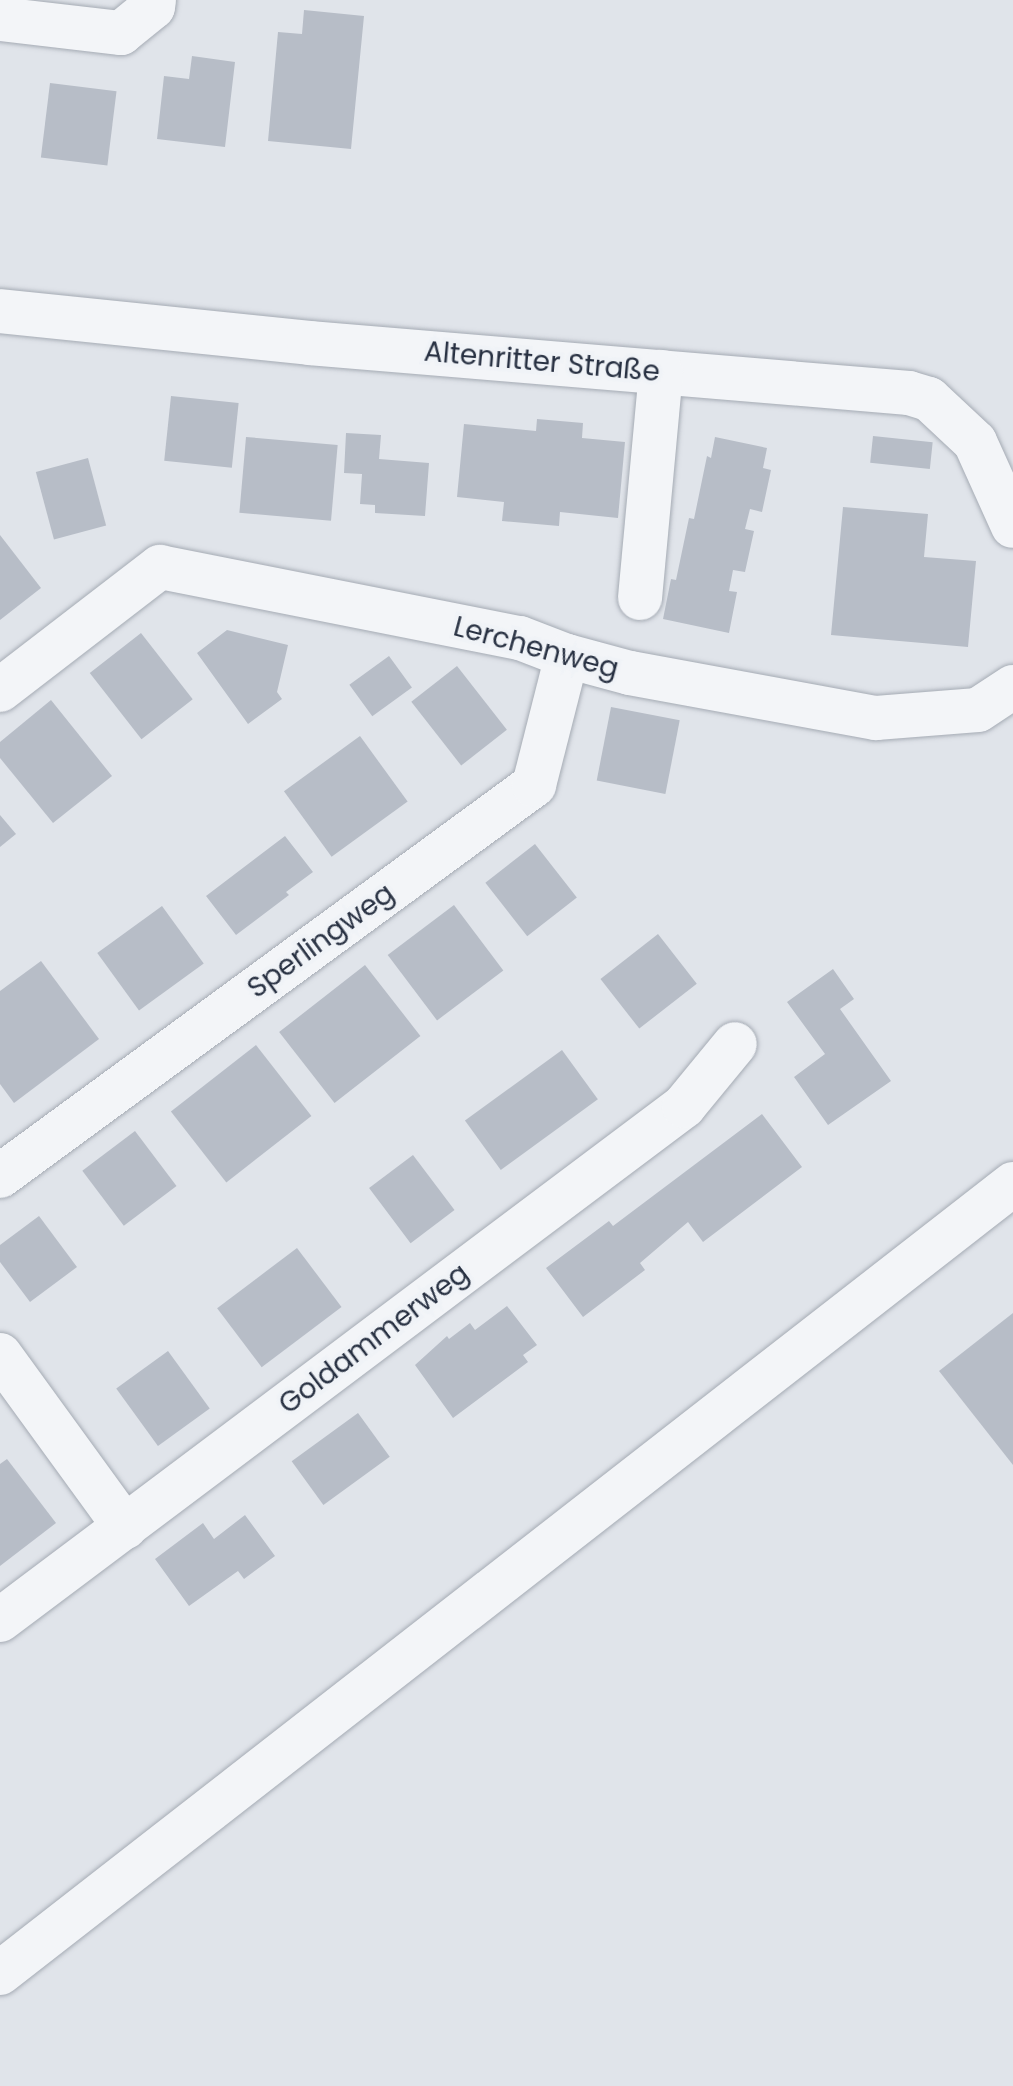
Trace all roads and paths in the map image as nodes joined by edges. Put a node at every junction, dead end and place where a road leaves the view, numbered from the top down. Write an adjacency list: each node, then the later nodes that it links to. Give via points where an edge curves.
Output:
1 (154, 0): 2 (street, via 153,7 121,33)
2 (0, 19)
3 (0, 311): 4 (street, Altenritter Straße)
4 (661, 372): 5 (street, Altenritter Straße, via 929,399 982,453); 6 (street)
5 (1013, 526)
6 (640, 598)
7 (567, 656): 8 (street, Lerchenweg, via 630,673 876,718 978,710); 9 (street, Lerchenweg, via 520,638 160,567); 11 (street, Sperlingweg, via 534,785)
8 (1013, 687)
9 (0, 690)
10 (735, 1044): 14 (street, Goldammerweg, via 684,1106)
11 (0, 1176)
12 (1013, 1184): 16 (street)
13 (0, 1355): 14 (street)
14 (125, 1527): 15 (street, Goldammerweg)
15 (0, 1620)
16 (0, 1973)

